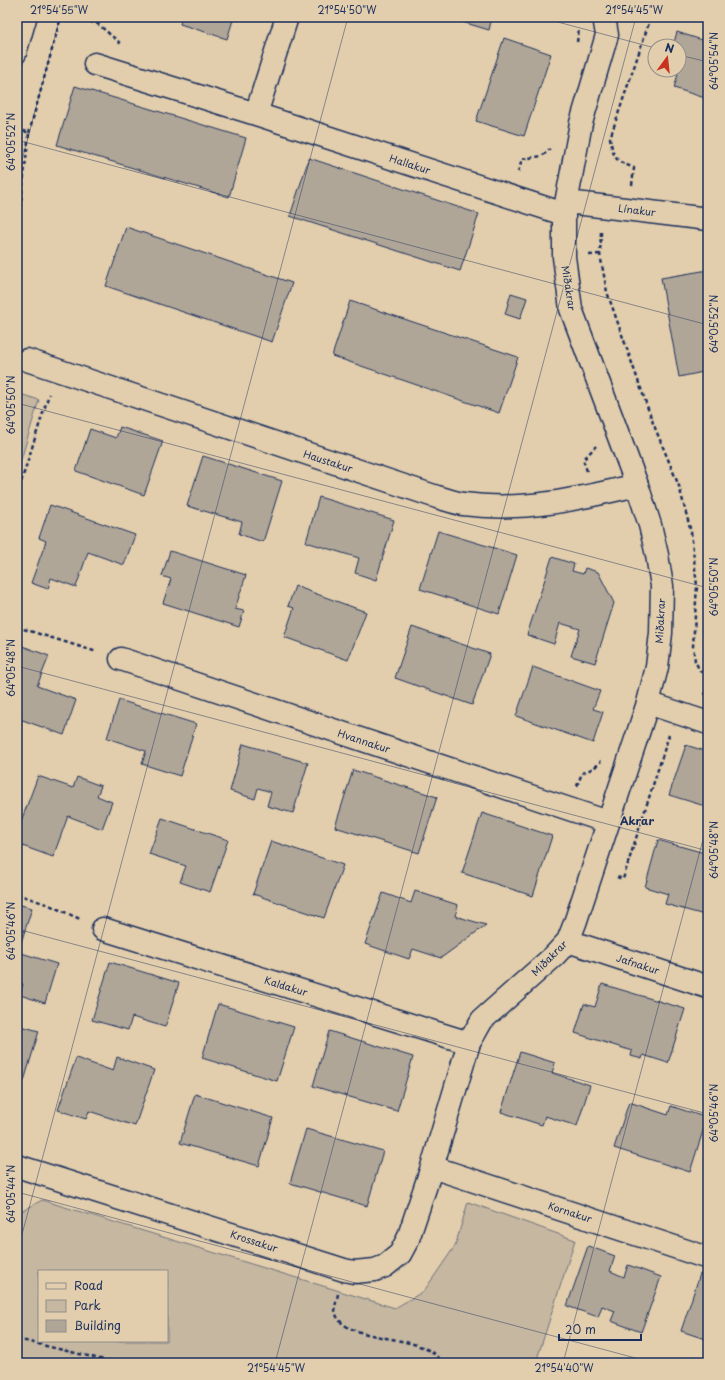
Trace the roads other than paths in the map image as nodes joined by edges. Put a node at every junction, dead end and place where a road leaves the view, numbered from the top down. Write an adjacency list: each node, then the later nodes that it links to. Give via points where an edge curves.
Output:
1 (28, 17): 5 (lane)
2 (287, 17): 7 (street)
3 (623, 17): 4 (street, Miðakrar)
4 (606, 26): 8 (street, Miðakrar, via 581,123)
5 (17, 55)
6 (95, 64): 7 (street, Hallakur)
7 (256, 114): 8 (street, Hallakur)
8 (566, 208): 9 (street, Línakur, via 629,209); 11 (street, Miðakrar, via 564,257 571,309)
9 (708, 219)
10 (27, 360): 11 (street, Haustakur, via 462,504 552,504)
11 (637, 485): 13 (street, Miðakrar, via 650,525 662,586 657,667)
12 (121, 659): 15 (street, Hvannakur)
13 (648, 703): 14 (street); 15 (street, Miðakrar)
14 (708, 722)
15 (608, 822): 17 (street, Miðakrar)
16 (103, 929): 19 (street, Kaldakur)
17 (568, 941): 18 (street, Jafnakur); 19 (street, Miðakrar, via 482,1020)
18 (708, 987)
19 (469, 1042): 21 (street, Miðakrar)
20 (17, 1166): 21 (street, Krossakur, via 354,1272 375,1270 385,1266 400,1254 408,1239)
21 (432, 1166): 22 (street, Kornakur)
22 (708, 1258)

